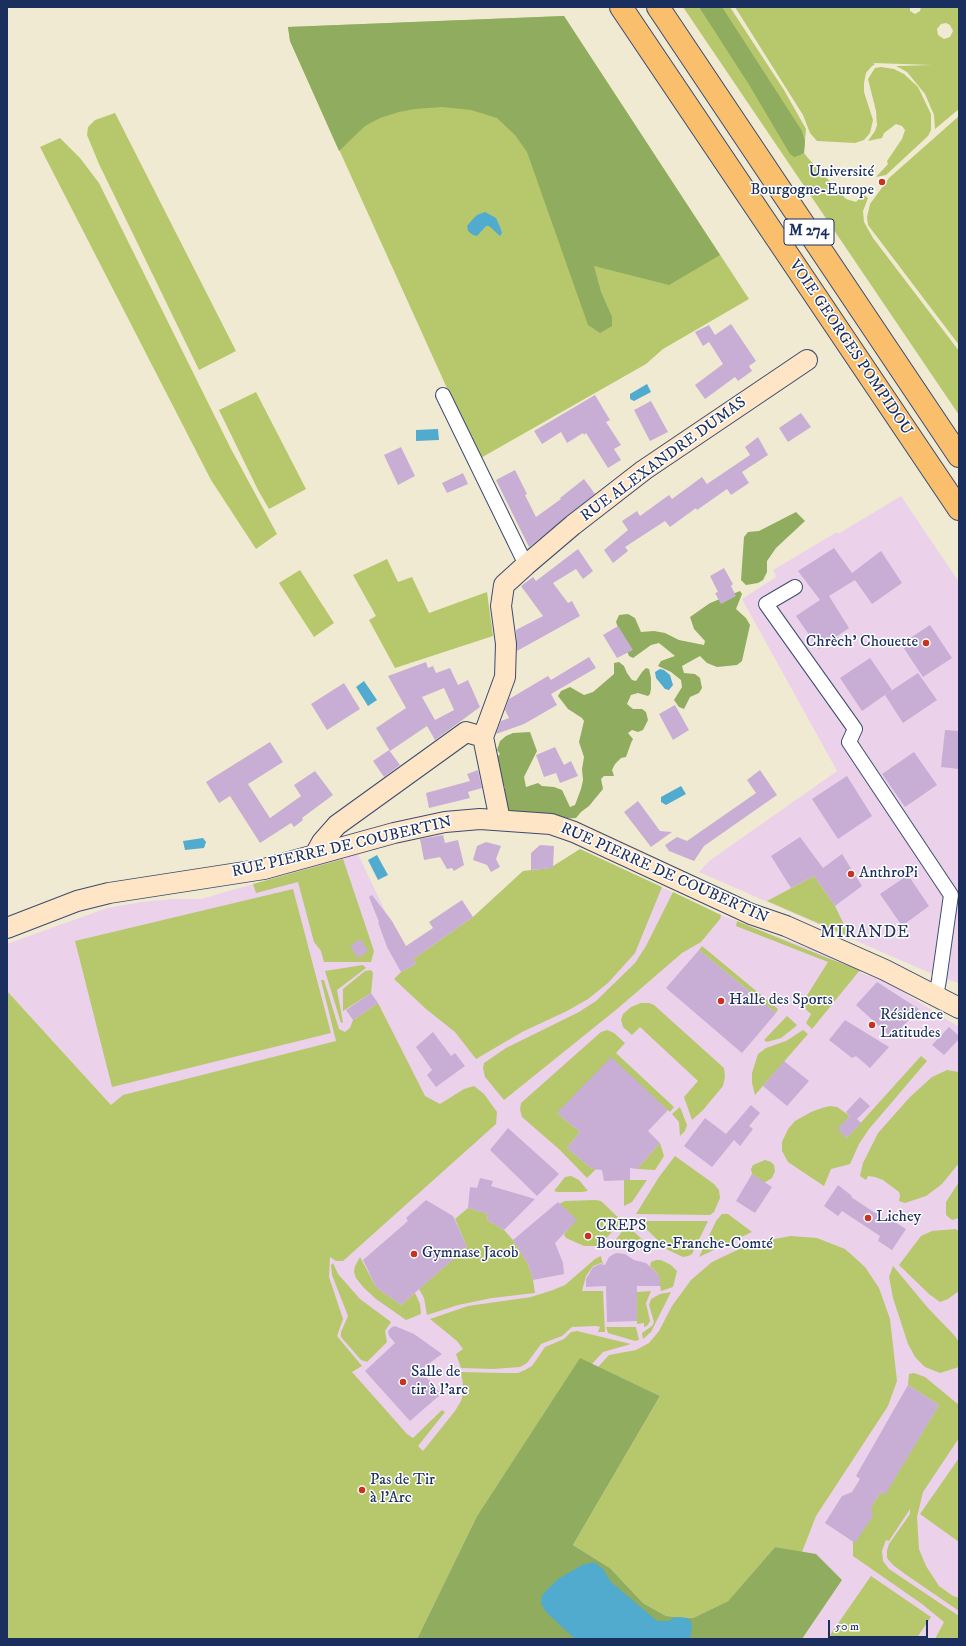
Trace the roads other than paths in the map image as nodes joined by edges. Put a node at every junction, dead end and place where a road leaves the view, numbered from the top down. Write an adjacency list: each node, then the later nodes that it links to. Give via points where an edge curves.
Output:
1 (621, 7): 6 (highway, VOIE GEORGES POMPIDOU / M 274)
2 (658, 7): 5 (highway, VOIE GEORGES POMPIDOU / M 274)
3 (807, 360): 7 (main road, RUE ALEXANDRE DUMAS, via 644,470)
4 (443, 395): 7 (street)
5 (959, 456)
6 (959, 509)
7 (526, 565): 9 (main road, RUE ALEXANDRE DUMAS, via 504,585 501,606 506,644 505,677)
8 (795, 587): 13 (street, via 766,604 855,729 850,742 951,895)
9 (483, 737): 10 (main road); 11 (main road, via 466,732 337,825)
10 (500, 820): 11 (main road, RUE PIERRE DE COUBERTIN, via 446,822); 13 (main road, RUE PIERRE DE COUBERTIN, via 551,824 574,832 751,914 786,926 885,970)
11 (316, 853): 12 (main road, RUE PIERRE DE COUBERTIN, via 264,868 102,894)
12 (7, 928)
13 (936, 996): 14 (main road, RUE PIERRE DE COUBERTIN)
14 (959, 1008)

